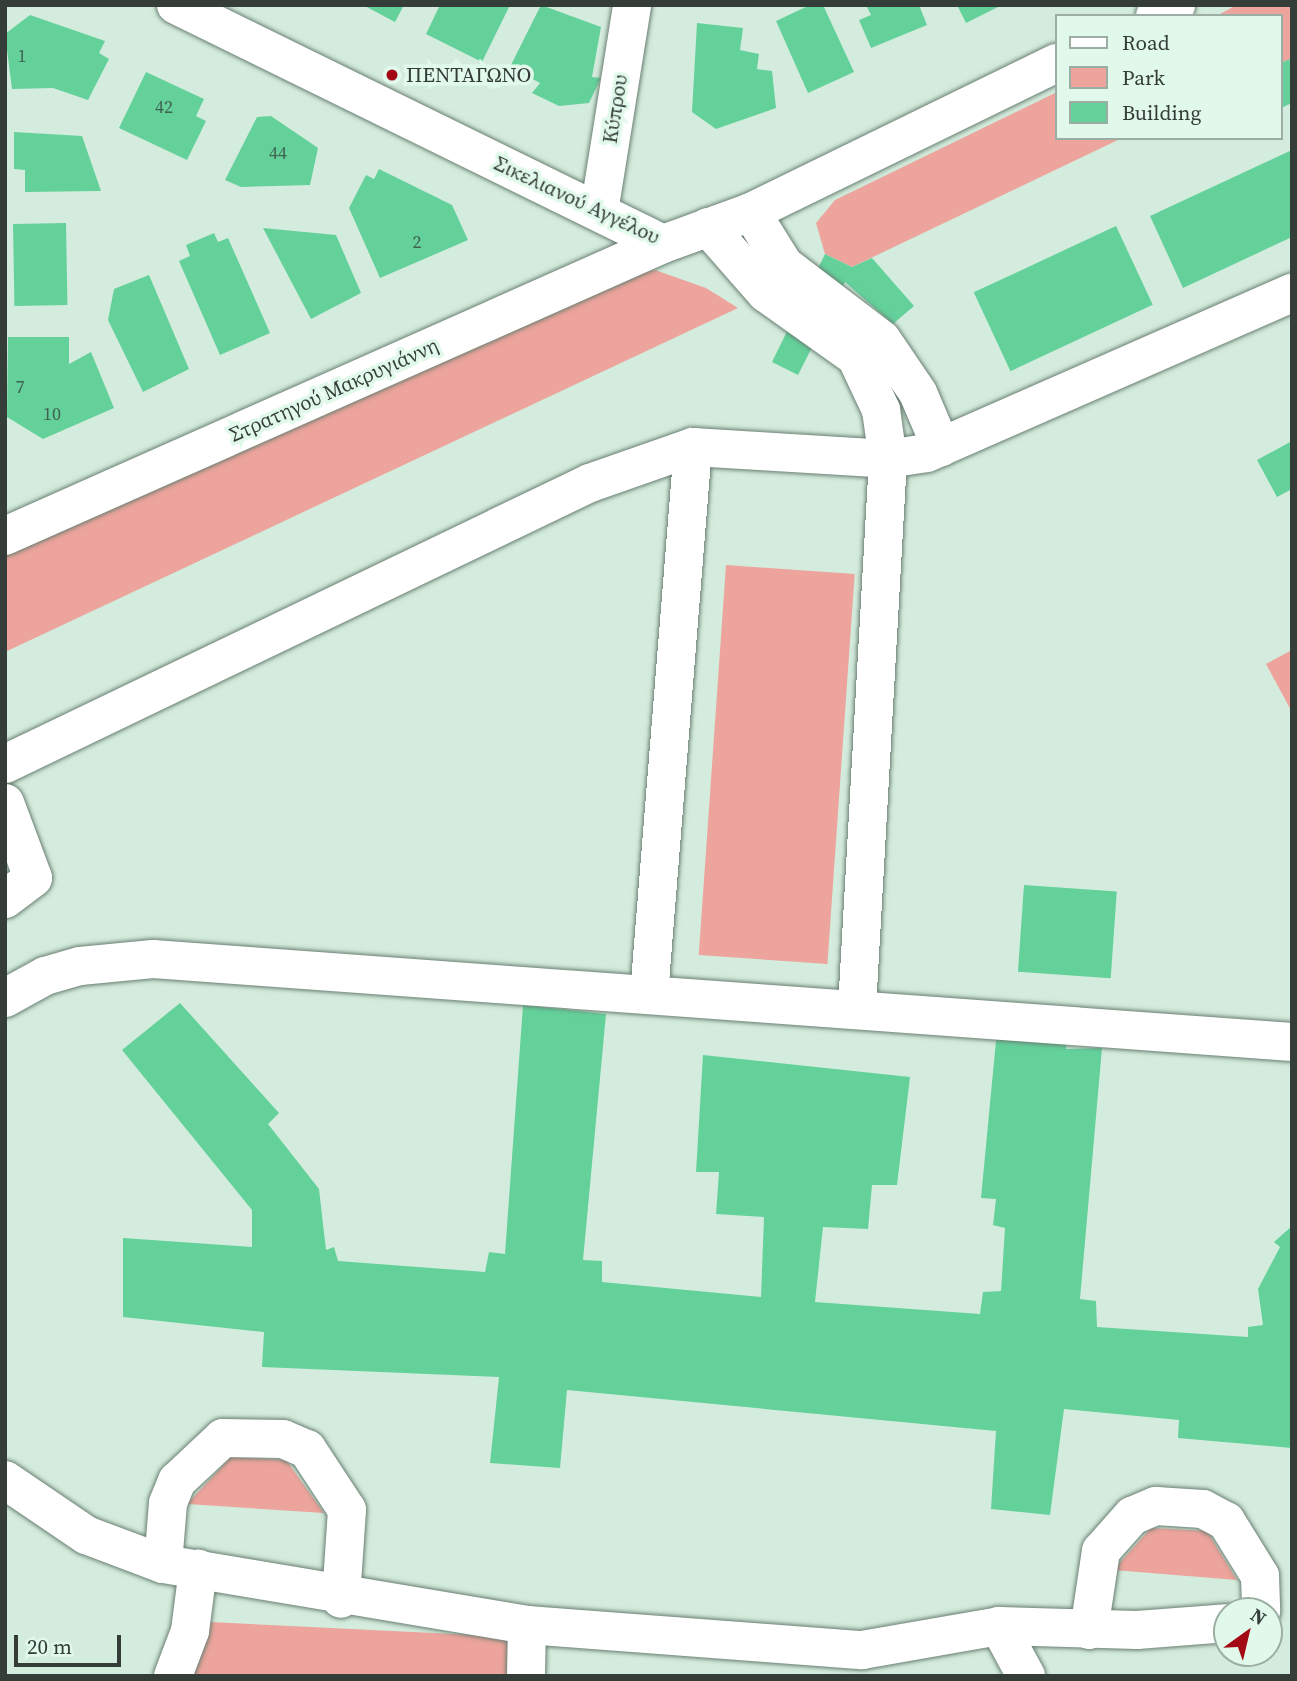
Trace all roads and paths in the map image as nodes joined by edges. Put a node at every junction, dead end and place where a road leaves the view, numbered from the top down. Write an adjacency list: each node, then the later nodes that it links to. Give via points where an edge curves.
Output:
1 (176, 5): 6 (street, Σικελιανού Αγγέλου)
2 (632, 5): 6 (street, Κύπρου)
3 (1176, 5): 4 (street)
4 (1159, 14)
5 (1056, 63): 7 (street, Σικελιανού Αγγέλου)
6 (599, 212): 9 (street, Σικελιανού Αγγέλου)
7 (751, 212): 8 (street, Σικελιανού Αγγέλου); 12 (street, via 783,265 882,340 918,393)
8 (708, 228): 9 (street, Σικελιανού Αγγέλου); 13 (street, via 766,293 856,358 881,410)
9 (663, 244): 14 (street, Στρατηγού Μακρυγιάννη)
10 (1292, 293): 12 (street)
11 (693, 447): 13 (street); 15 (street, via 590,483); 18 (street)
12 (942, 447): 13 (street)
13 (888, 459): 20 (street)
14 (5, 536)
15 (5, 764)
16 (5, 803): 17 (street, via 33,878)
17 (5, 899)
18 (649, 995): 19 (street, via 153,959 80,966 45,976); 20 (street)
19 (5, 999)
20 (856, 1008): 21 (street)
21 (1292, 1042)
22 (5, 1480): 23 (street, via 86,1535)
23 (180, 1567): 25 (street); 25 (street, via 168,1503 177,1481 223,1438 282,1439 307,1449 347,1510); 31 (street, via 190,1631)
24 (1261, 1597): 29 (street, via 1260,1576 1226,1521 1203,1509 1156,1506 1132,1516 1101,1551)
25 (341, 1599): 27 (street)
26 (1213, 1624): 29 (street)
27 (527, 1625): 30 (street); 32 (street)
28 (999, 1626): 29 (street); 30 (street); 33 (street)
29 (1089, 1630)
30 (855, 1663)
31 (173, 1676)
32 (526, 1676)
33 (1026, 1676)

